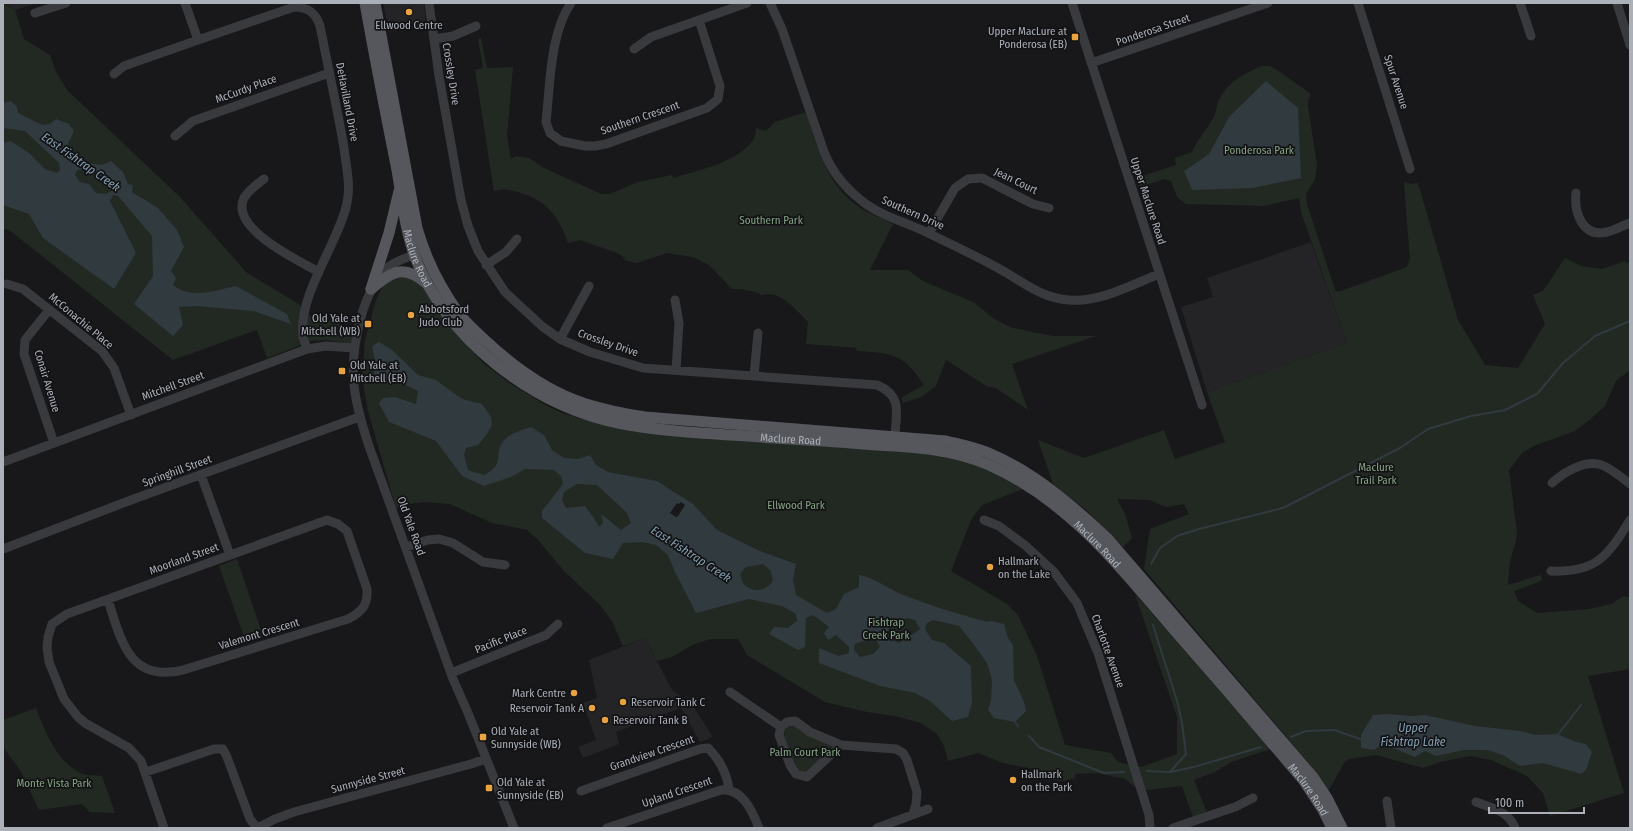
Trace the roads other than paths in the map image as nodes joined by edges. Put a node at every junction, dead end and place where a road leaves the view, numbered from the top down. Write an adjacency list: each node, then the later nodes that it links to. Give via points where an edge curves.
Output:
1 (66, 3): 14 (street)
2 (185, 3): 19 (street)
3 (365, 3): 28 (main road, Maclure Road)
4 (376, 3): 34 (main road, Maclure Road, via 417,228)
5 (430, 3): 18 (street, Crossley Drive)
6 (571, 3): 15 (street, Southern Crescent, via 553,50 546,122 550,133 561,141 585,146 606,144 700,111 718,99 720,86)
7 (747, 3): 15 (street)
8 (770, 3): 32 (street, Southern Drive, via 782,29 831,168 844,186 863,202)
9 (1072, 3): 22 (street, Upper Maclure Road)
10 (1268, 3): 22 (street, Ponderosa Street)
11 (1358, 3): 26 (street, Spur Avenue)
12 (1520, 3): 17 (street)
13 (1616, 3): 20 (street)
14 (35, 14)
15 (699, 20): 21 (street, via 651,37)
16 (476, 26): 18 (street, Crossley Drive, via 453,36)
17 (1531, 36)
18 (434, 39): 35 (street, Crossley Drive, via 461,200 468,226)
19 (198, 40): 23 (street, DeHavilland Drive, via 289,8 300,7 310,10 317,18); 24 (street, via 124,66)
20 (1630, 45)
21 (634, 49)
22 (1091, 63): 37 (street, Upper Maclure Road)
23 (330, 73): 25 (street, McCurdy Place, via 193,121); 36 (street, DeHavilland Drive, via 348,175 348,189 341,222)
24 (114, 74)
25 (175, 136)
26 (1410, 169)
27 (264, 178): 36 (street, via 252,187 244,198 243,213 248,222 276,248)
28 (400, 186): 34 (main road, Maclure Road); 41 (main road, via 389,233)
29 (1576, 193): 31 (street, via 1577,212 1589,230 1597,233 1606,232)
30 (1049, 208): 32 (street, Jean Court, via 1033,204 982,178 968,179 955,188)
31 (1630, 223)
32 (930, 233): 37 (street, Southern Drive, via 999,269 1034,291 1051,297 1087,299)
33 (517, 239): 35 (street, via 506,252)
34 (419, 253): 38 (main road, Maclure Road); 41 (street, Old Yale Road, via 387,268); 53 (main road, Maclure Road, via 461,317 509,362 556,391 585,404 645,417)
35 (486, 265): 45 (street, Crossley Drive, via 505,292)
36 (319, 272): 47 (street, DeHavilland Drive, via 303,318 303,336)
37 (1159, 274): 50 (street, Upper Maclure Road)
38 (427, 283): 41 (main road, via 416,274 403,271 390,274); 55 (main road, Maclure Road, via 444,310 485,356 526,385 581,412 647,427)
39 (7, 284): 43 (street, McConachie Place, via 23,290)
40 (589, 286): 45 (street)
41 (371, 289): 46 (street, Old Yale Road)
42 (675, 300): 48 (street, via 679,324)
43 (49, 310): 51 (street, McConachie Place, via 102,352 114,368); 54 (street, Conair Avenue, via 25,340 24,354)
44 (758, 334): 49 (street)
45 (560, 338): 48 (street, Crossley Drive, via 590,352 643,368)
46 (354, 348): 47 (street, Mitchell Street, via 326,346); 52 (street, Old Yale Road, via 353,382)
47 (307, 349): 51 (street, Mitchell Street)
48 (676, 370): 49 (street, Crossley Drive)
49 (754, 376): 53 (street, Crossley Drive, via 877,385 888,389 894,396 897,407)
50 (1202, 405)
51 (131, 415): 54 (street, Mitchell Street)
52 (359, 417): 57 (street, Springhill Street); 63 (street, Old Yale Road)
53 (895, 436): 55 (main road, via 887,440 858,438); 93 (main road, Maclure Road, via 946,441 993,455 1039,482 1082,515 1134,568 1308,771 1327,798)
54 (54, 443): 56 (street, Mitchell Street)
55 (847, 443): 92 (main road, Maclure Road, via 946,451 962,455 1010,475 1053,504 1101,546 1256,724 1304,781)
56 (3, 462)
57 (201, 475): 64 (street, Springhill Street); 65 (street)
58 (1552, 483): 59 (street, via 1563,473 1588,464 1598,464 1605,466)
59 (1630, 484)
60 (984, 520): 90 (street, Charlotte Avenue, via 999,526 1026,546 1054,572 1077,603 1098,653 1149,815)
61 (1630, 520): 67 (street, via 1609,552 1601,559 1565,572)
62 (338, 524): 65 (street, Moorland Street, via 327,520 321,521); 68 (street, Valemont Crescent, via 350,537 368,597 363,610 348,619 190,668 164,673 154,672 134,660 121,639)
63 (406, 548): 66 (street, via 439,539 453,543 483,562); 70 (street, Old Yale Road)
64 (3, 549)
65 (230, 555): 68 (street, Moorland Street)
66 (505, 565)
67 (1551, 571)
68 (108, 600): 75 (street, Moorland Street, via 67,614 52,624 47,647 49,662 71,710 85,723 135,754)
69 (558, 624): 70 (street, Pacific Place, via 546,635)
70 (451, 673): 74 (street, Old Yale Road)
71 (730, 692): 72 (street)
72 (781, 726): 73 (street, via 795,721 810,732); 73 (street, via 779,735 796,774 807,777)
73 (841, 745): 82 (street, via 896,749 903,753 917,792)
74 (486, 759): 85 (street, Sunnyside Street, via 285,815); 86 (street, Old Yale Road)
75 (146, 772): 84 (street); 85 (street, via 214,749 223,750 250,819)
76 (729, 789): 77 (street, Grandview Crescent, via 720,763 708,748); 87 (street, Upland Crescent); 88 (street, Upland Crescent, via 747,803)
77 (581, 791)
78 (1253, 798): 83 (street)
79 (1387, 801): 94 (street)
80 (1476, 802): 95 (street, via 1505,814)
81 (928, 809): 82 (street)
82 (913, 814): 89 (street)
83 (1194, 825): 91 (street)
84 (164, 828)
85 (257, 828)
86 (514, 828)
87 (607, 828)
88 (759, 828)
89 (877, 828)
90 (1150, 828)
91 (1172, 828)
92 (1332, 828)
93 (1342, 828)
94 (1391, 828)
95 (1515, 828)

